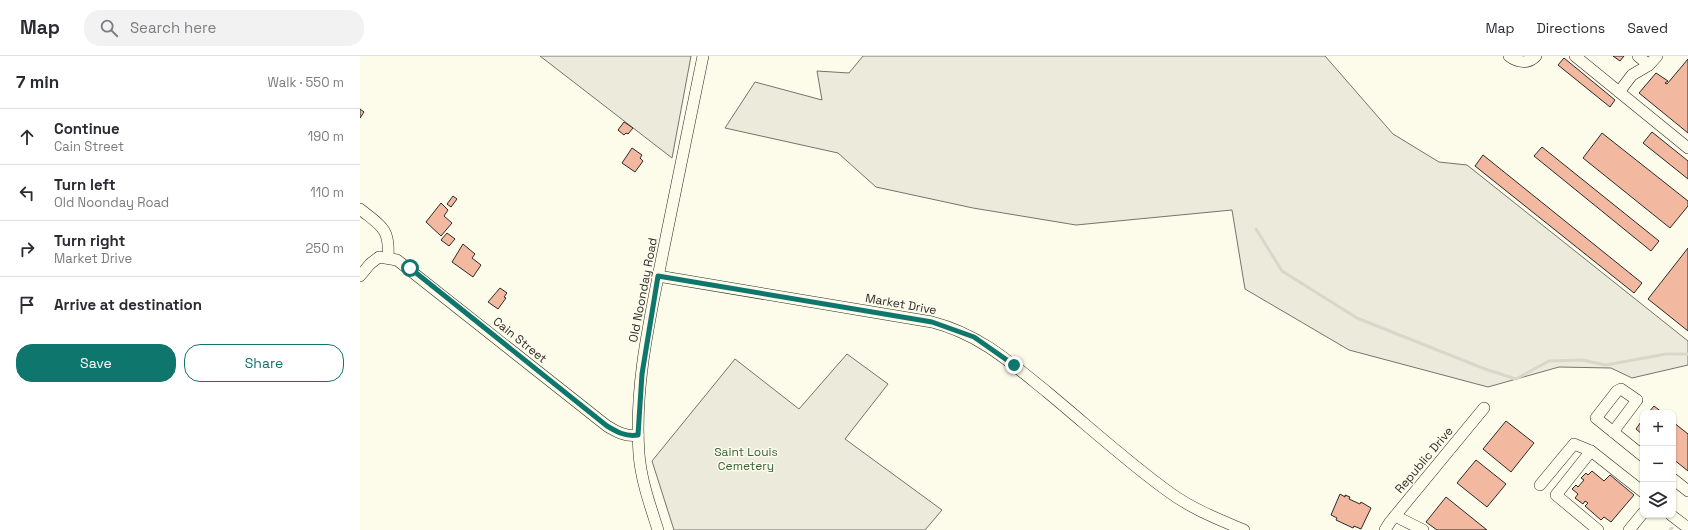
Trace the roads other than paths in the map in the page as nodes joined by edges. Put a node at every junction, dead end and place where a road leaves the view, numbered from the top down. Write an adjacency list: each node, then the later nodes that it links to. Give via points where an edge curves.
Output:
1 (703, 56): 13 (street, Old Noonday Road)
2 (1510, 56): 3 (street, via 1523,61 1533,60)
3 (1536, 56)
4 (1575, 56): 8 (street)
5 (1638, 56): 7 (street)
6 (1657, 56): 7 (street)
7 (1649, 65): 8 (street, via 1632,75)
8 (1619, 92): 9 (street)
9 (1688, 148)
10 (360, 209): 11 (street, via 385,231 389,242)
11 (388, 257): 12 (street, via 379,257); 16 (street, Cain Street, via 410,268 607,426 618,433)
12 (360, 276)
13 (658, 276): 16 (street, Old Noonday Road, via 642,374); 28 (street, Market Drive, via 932,322 964,332 983,342 1014,365 1169,492 1205,513)
14 (1484, 408): 23 (street, Republic Drive)
15 (1613, 432): 18 (street)
16 (638, 435): 27 (street, Old Noonday Road, via 641,470)
17 (1592, 451): 20 (street, via 1574,444); 21 (street); 31 (street, via 1556,495)
18 (1640, 454)
19 (1676, 481): 22 (street)
20 (1540, 485)
21 (1640, 490)
22 (1688, 491)
23 (1395, 516): 29 (street, Republic Drive); 30 (street)
24 (1640, 517): 32 (street)
25 (1675, 518): 26 (street)
26 (1688, 528)
27 (658, 530)
28 (1244, 530)
29 (1385, 530)
30 (1423, 530)
31 (1598, 530)
32 (1629, 530)

